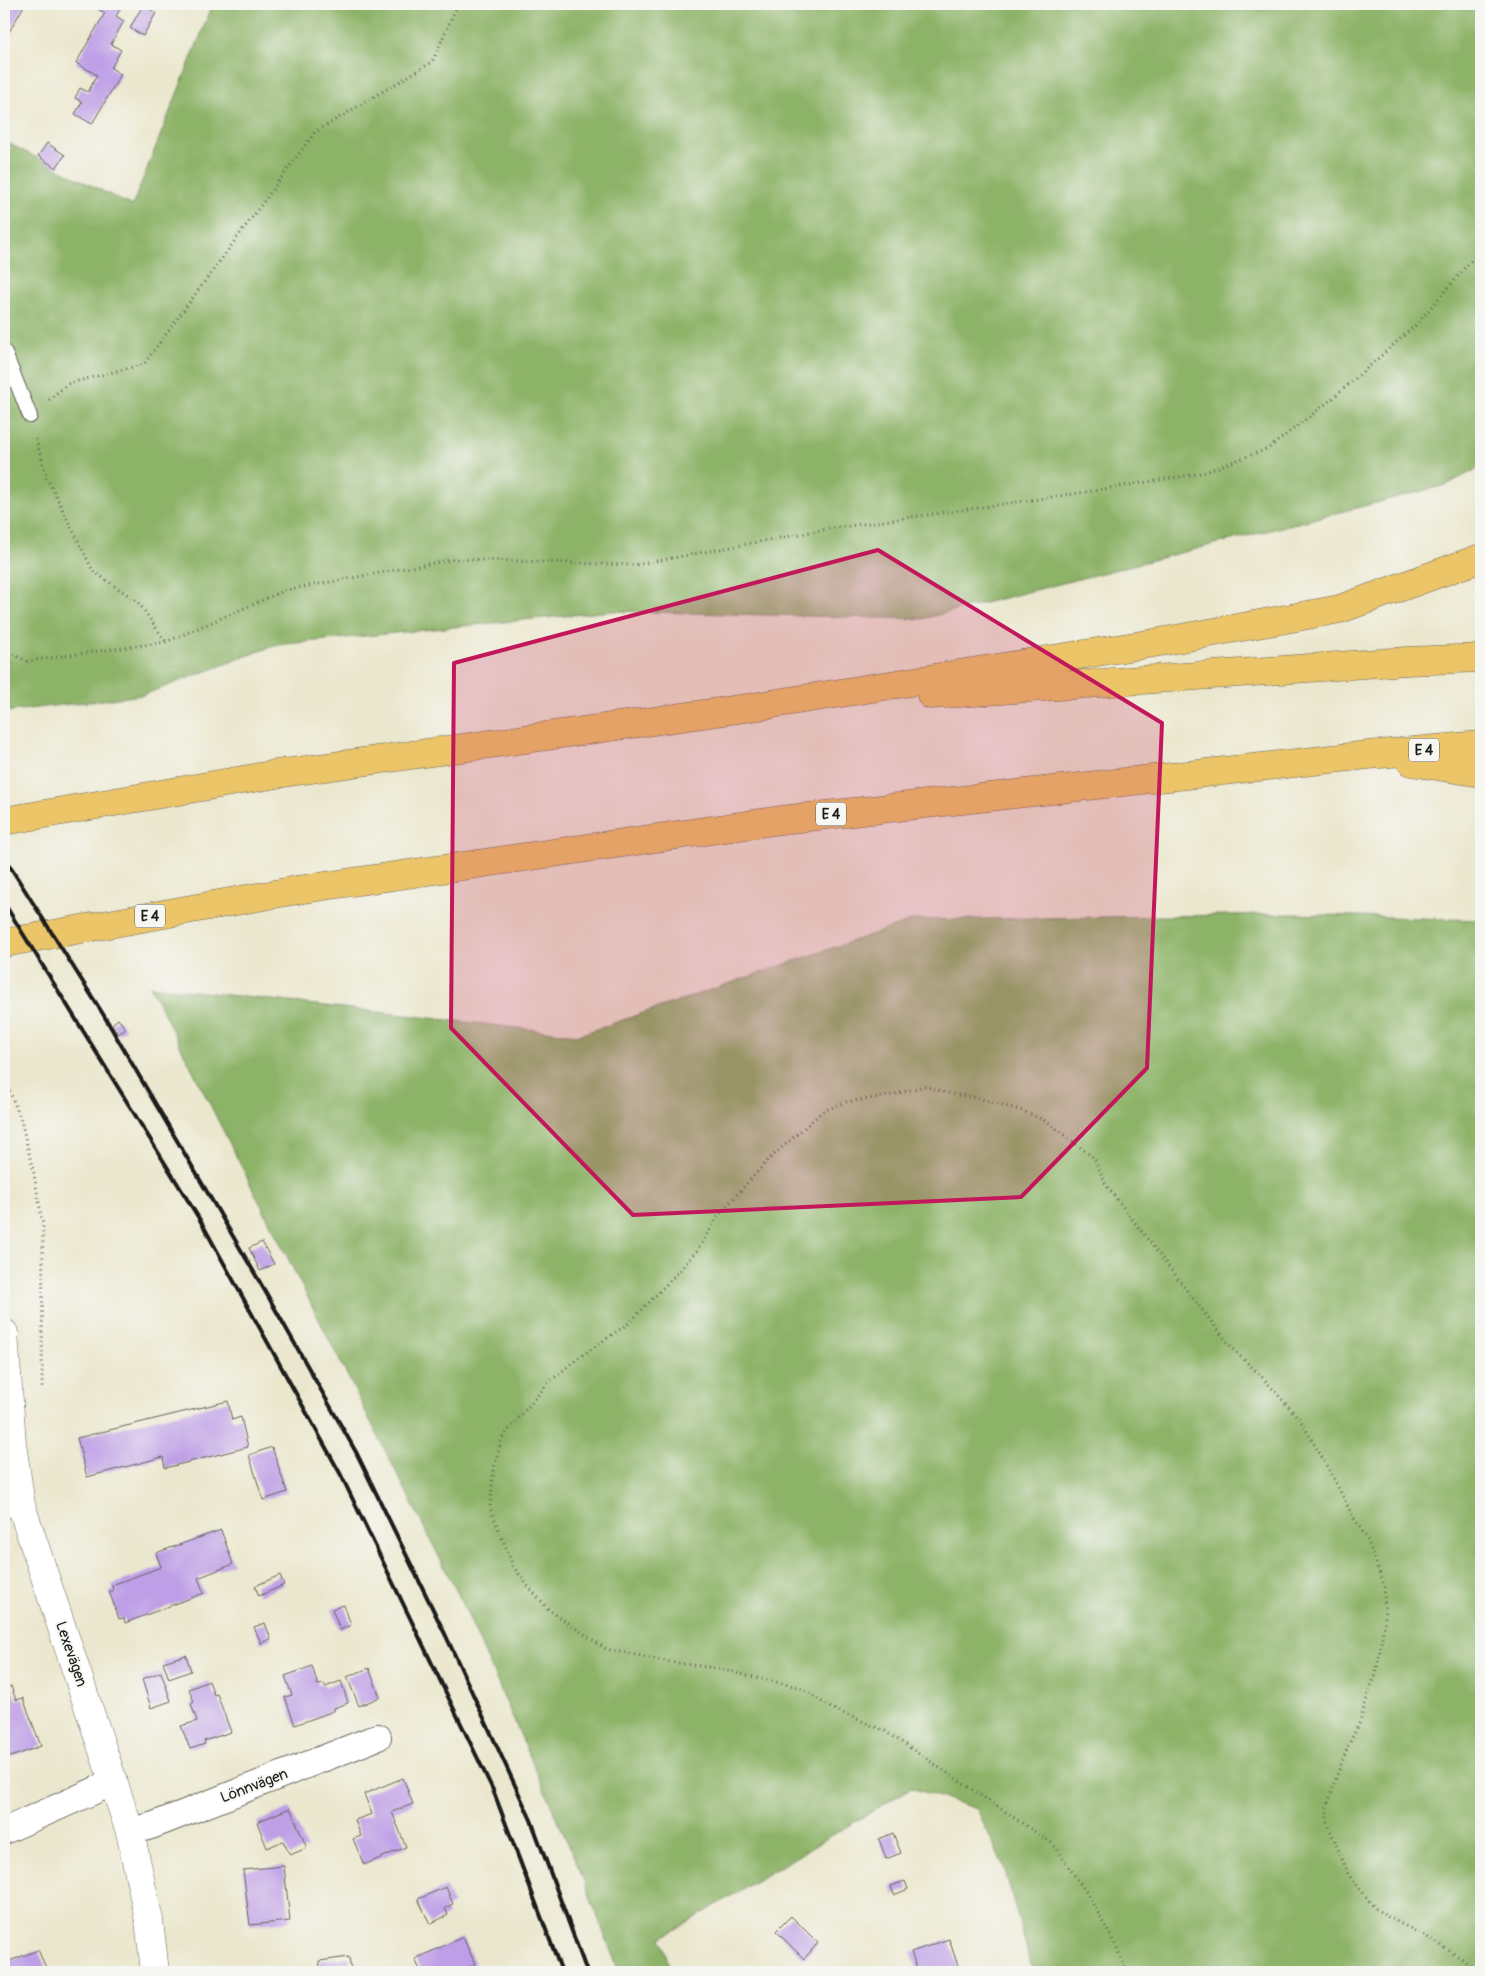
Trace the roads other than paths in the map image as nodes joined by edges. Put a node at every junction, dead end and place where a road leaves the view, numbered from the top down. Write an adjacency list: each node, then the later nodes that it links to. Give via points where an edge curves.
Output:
1 (4, 351): 2 (lane)
2 (30, 416)
3 (1481, 558): 5 (highway, via 1340,609 1160,642)
4 (1481, 658): 5 (highway)
5 (753, 707): 9 (highway, via 283,773)
6 (1481, 745): 7 (highway, E 4)
7 (1368, 755): 8 (highway); 10 (highway, E 4, via 781,820 297,890)
8 (1481, 773)
9 (4, 821)
10 (4, 943)
11 (4, 1332): 12 (street, Lexevägen)
12 (13, 1504): 14 (street, Lexevägen)
13 (378, 1738): 16 (street, Lönnvägen)
14 (114, 1782): 15 (street); 16 (street, Lexevägen)
15 (4, 1831)
16 (130, 1832): 17 (street, Lexevägen, via 149,1920)
17 (155, 1972)

